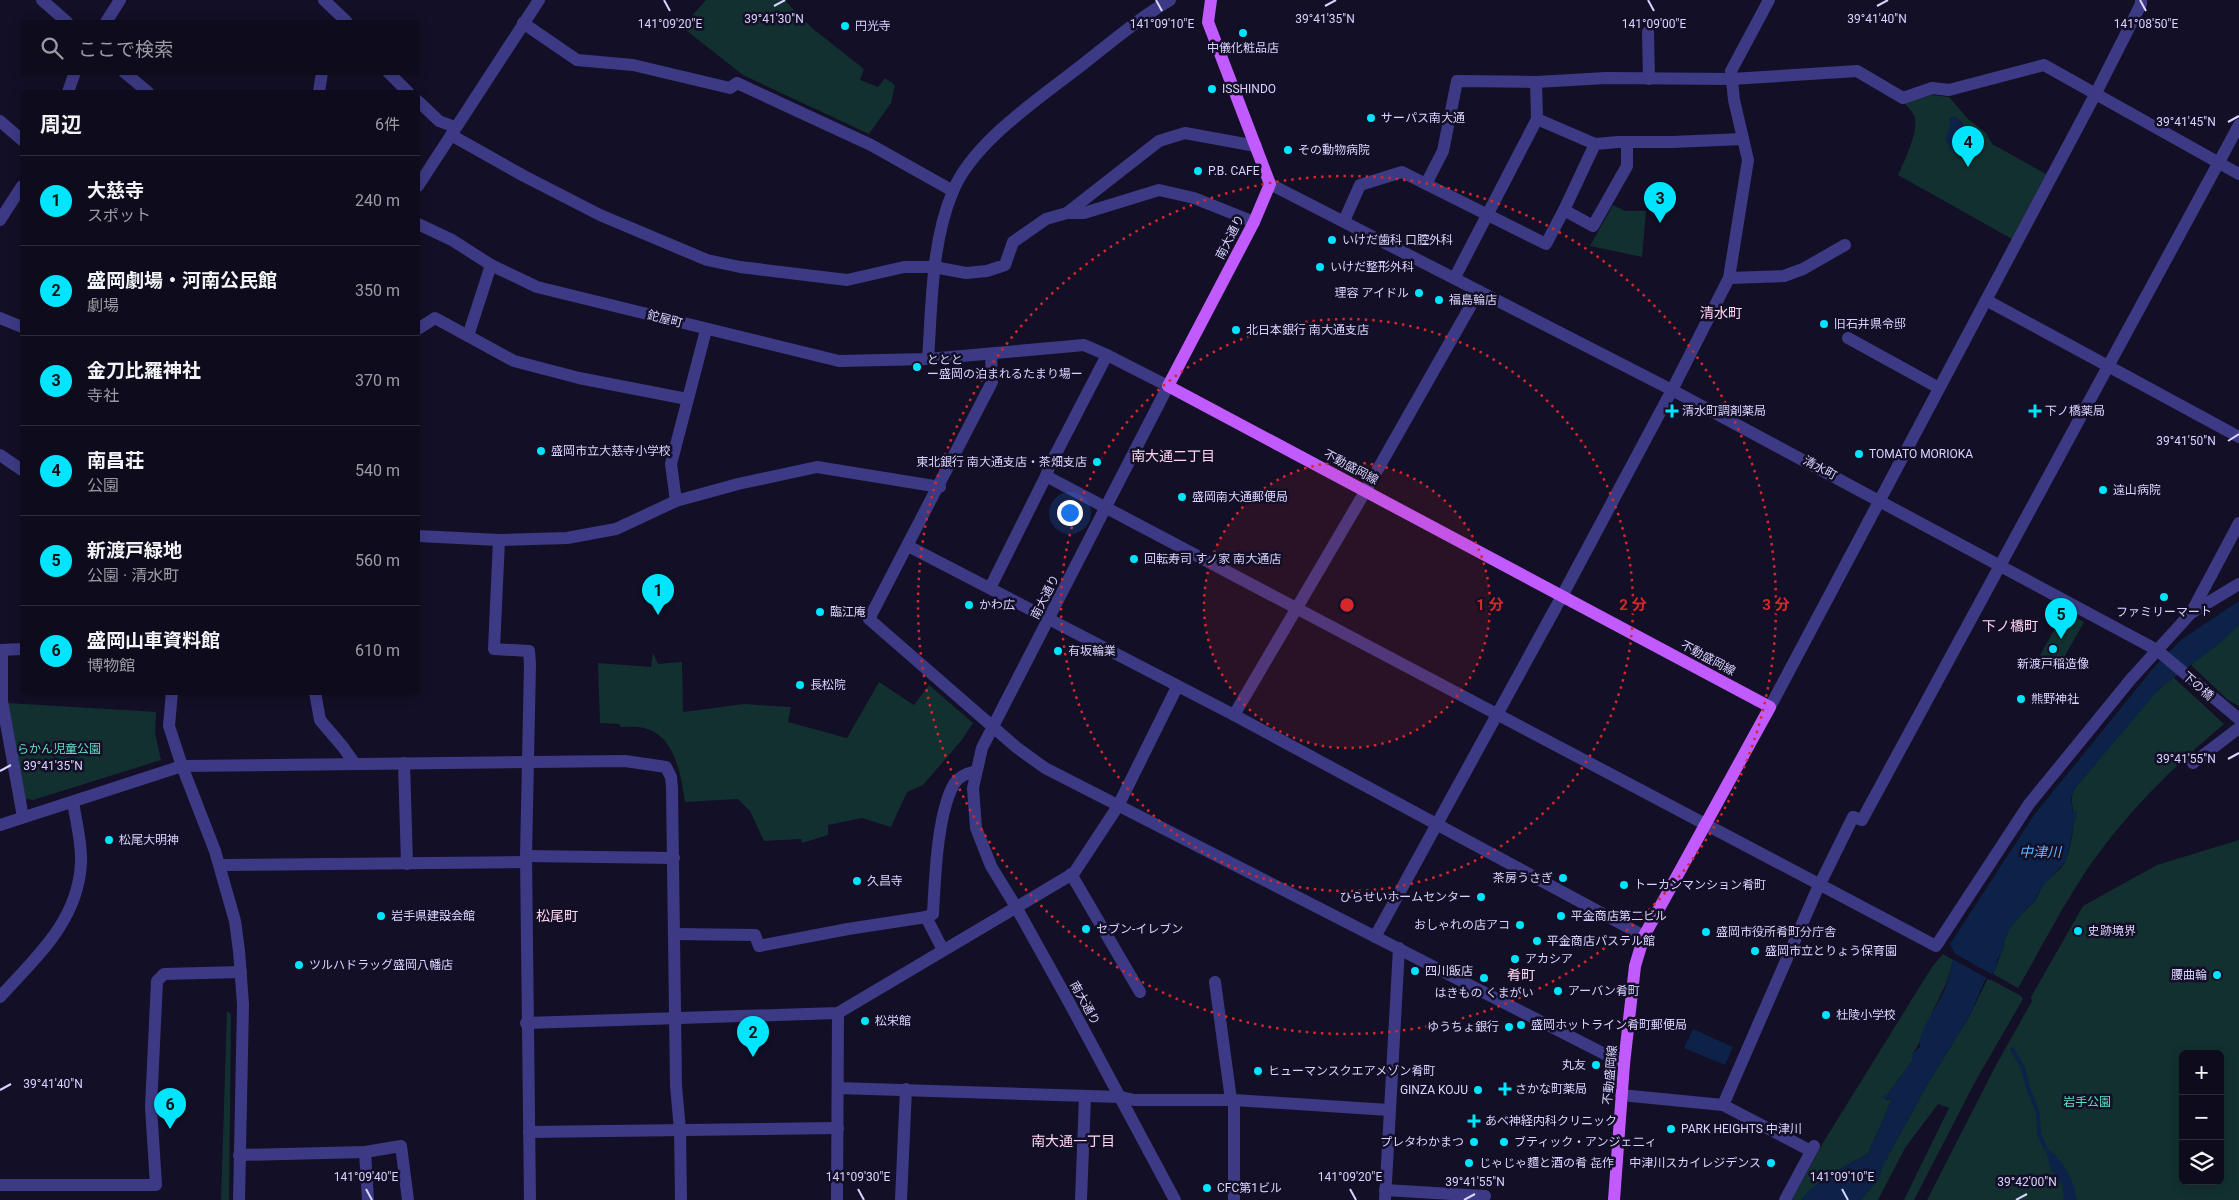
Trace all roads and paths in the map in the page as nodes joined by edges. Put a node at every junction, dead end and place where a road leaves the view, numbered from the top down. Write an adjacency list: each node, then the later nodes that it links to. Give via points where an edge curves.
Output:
1 (42, 0): 10 (street)
2 (120, 0): 11 (street)
3 (324, 0): 12 (street)
4 (539, 0): 13 (street)
5 (1170, 0): 9 (street)
6 (1211, 0): 36 (main road, via 1208,22)
7 (1769, 0): 20 (street, via 1741,51)
8 (2141, 0): 26 (street)
9 (1157, 4): 43 (street, via 984,146)
10 (65, 20)
11 (107, 20)
12 (345, 20)
13 (523, 23): 31 (street); 43 (street, via 577,60 633,65 730,88 737,83 871,145)
14 (1648, 32): 19 (street)
15 (74, 75): 22 (street)
16 (128, 75): 23 (street)
17 (322, 75): 24 (street)
18 (391, 75): 25 (street)
19 (1648, 79): 20 (street); 21 (street)
20 (1732, 79): 26 (street, via 1857,71 1903,98 1932,88 1949,90 2044,65); 33 (street)
21 (1536, 82): 28 (street); 41 (street, via 1457,81 1443,151)
22 (69, 90)
23 (146, 90)
24 (319, 90)
25 (406, 90)
26 (2096, 92): 37 (street); 57 (street)
27 (420, 103): 31 (street)
28 (1536, 119): 35 (street); 46 (street)
29 (0, 121): 32 (street)
30 (2239, 125): 37 (street)
31 (453, 131): 39 (street); 53 (street, via 524,176 600,215 707,260 847,280 904,267)
32 (20, 138)
33 (1743, 139): 34 (street); 55 (street, via 1748,160)
34 (1627, 142): 35 (street); 44 (street, via 1627,166 1593,226)
35 (1596, 144): 44 (street)
36 (1256, 146): 40 (main road); 45 (street, via 1185,133 1159,141)
37 (2219, 162): 38 (street); 67 (street)
38 (2239, 174)
39 (420, 183)
40 (1270, 184): 48 (street, 清水町); 49 (main road, 南大通り)
41 (1426, 184): 46 (street); 48 (street, via 1402,172 1360,185)
42 (20, 189): 47 (street)
43 (953, 191): 53 (street)
44 (1564, 210): 46 (street, via 1546,244)
45 (1067, 212): 49 (street, via 1084,213 1159,190 1194,198); 53 (street, via 1046,219 1013,242 1005,265 987,271 966,272)
46 (1488, 214): 54 (street)
47 (0, 220)
48 (1344, 221): 54 (street, 清水町)
49 (1254, 222): 68 (main road, 南大通り)
50 (420, 225): 52 (street, 鉈屋町, via 452,240)
51 (1845, 244): 55 (street, via 1803,269 1784,276)
52 (491, 265): 61 (street, 鉈屋町, via 537,287); 62 (street)
53 (934, 267): 66 (street)
54 (1455, 277): 56 (street, 清水町)
55 (1729, 278): 70 (street)
56 (1479, 291): 70 (street, 清水町); 77 (street)
57 (1986, 300): 67 (street); 69 (street)
58 (0, 318): 59 (street)
59 (20, 325)
60 (420, 326): 62 (street, via 435,318)
61 (706, 330): 66 (street, 鉈屋町, via 839,361); 71 (street)
62 (468, 336): 71 (street, via 514,361 579,378)
63 (1848, 338): 69 (street)
64 (991, 354): 65 (street, 鉈屋町, via 1084,345); 66 (street, 鉈屋町); 76 (street, via 992,382)
65 (1107, 355): 68 (street, 鉈屋町); 75 (street)
66 (928, 359)
67 (2109, 366): 72 (street); 85 (street)
68 (1168, 386): 77 (main road, 不動盛岡線); 80 (street, 南大通り)
69 (1939, 388): 78 (street)
70 (1672, 390): 78 (street, 清水町); 88 (street)
71 (687, 398): 79 (street, via 671,464)
72 (2239, 437)
73 (0, 454): 74 (street)
74 (20, 469)
75 (1046, 476): 80 (street); 87 (street)
76 (940, 487): 79 (street, via 818,466); 84 (street)
77 (1366, 490): 88 (main road, 不動盛岡線); 89 (street)
78 (1880, 500): 85 (street, 清水町); 98 (street)
79 (676, 501): 83 (street, via 616,529 567,538)
80 (1106, 508): 89 (street); 91 (street, 南大通り)
81 (2239, 523): 90 (street)
82 (420, 536): 83 (street)
83 (499, 540): 104 (street, via 494,649 529,650)
84 (908, 546): 87 (street); 102 (street, via 869,619)
85 (2000, 568): 94 (street, 清水町); 121 (street, via 1862,820 1853,817)
86 (2239, 584): 90 (street)
87 (990, 588): 91 (street)
88 (1562, 596): 98 (main road, 不動盛岡線); 99 (street)
89 (1296, 609): 99 (street); 100 (street)
90 (2191, 613): 94 (street)
91 (1048, 620): 95 (street); 102 (street, 南大通り)
92 (20, 649): 93 (street)
93 (1, 650): 103 (street)
94 (2160, 653): 101 (street, 下の橋); 121 (street, via 2132,679 2029,804 1936,946)
95 (1177, 687): 100 (street); 111 (street)
96 (172, 695): 108 (street, via 169,726)
97 (316, 695): 107 (street, via 320,720)
98 (1770, 707): 115 (main road, 不動盛岡線)
99 (1497, 714): 114 (street); 115 (street)
100 (1234, 715): 114 (street)
101 (2237, 721): 106 (street)
102 (995, 727): 109 (street, 南大通り, via 982,748); 111 (street, via 1045,768)
103 (5, 743): 112 (street)
104 (527, 761): 105 (street); 116 (street, via 625,761 666,767 672,788); 117 (street)
105 (404, 763): 107 (street); 118 (street)
106 (2193, 763)
107 (355, 764): 108 (street)
108 (182, 766): 110 (street); 119 (street)
109 (976, 771): 122 (street, 南大通り, via 973,788 976,828 991,866); 123 (street, via 964,774 954,783 948,798 933,914)
110 (73, 802): 112 (street); 132 (street, via 81,861 78,888 70,911 51,939)
111 (1118, 806): 120 (street); 125 (street)
112 (23, 818): 113 (street)
113 (0, 825)
114 (1438, 825): 125 (street); 126 (street)
115 (1705, 825): 121 (street); 126 (main road, 不動盛岡線)
116 (674, 858): 117 (street); 124 (street)
117 (526, 859): 118 (street); 135 (street)
118 (407, 864): 119 (street)
119 (220, 865): 129 (street, via 234,920)
120 (1071, 874): 122 (street); 131 (street)
121 (1819, 884): 143 (street)
122 (1016, 907): 128 (street); 141 (street, 南大通り)
123 (926, 916): 124 (street, via 759,946 755,935); 128 (street)
124 (675, 934): 134 (street)
125 (1375, 936): 127 (street)
126 (1644, 936): 136 (main road, 不動盛岡線, via 1635,966)
127 (1400, 948): 136 (street); 144 (street)
128 (943, 950): 133 (street)
129 (241, 972): 149 (street); 150 (street, via 164,974 157,981 151,1107 156,1185)
130 (1215, 982): 142 (street)
131 (1140, 992)
132 (0, 996)
133 (838, 1013): 134 (street); 137 (street)
134 (676, 1018): 135 (street); 146 (street)
135 (526, 1023): 147 (street)
136 (1624, 1064): 139 (main road, 不動盛岡線)
137 (838, 1088): 138 (street); 145 (street)
138 (906, 1089): 140 (street); 159 (street)
139 (1622, 1095): 143 (street); 163 (main road, 不動盛岡線)
140 (1085, 1097): 141 (street); 160 (street)
141 (1121, 1097): 142 (street, via 1134,1100); 161 (street, 南大通り)
142 (1232, 1100): 144 (street); 162 (street)
143 (1723, 1105): 164 (street, via 1813,1149)
144 (1389, 1110): 151 (street)
145 (838, 1128): 146 (street); 158 (street)
146 (680, 1130): 147 (street); 157 (street)
147 (528, 1132): 156 (street)
148 (365, 1152): 149 (street); 154 (street); 155 (street, via 401,1146)
149 (240, 1156): 153 (street)
150 (0, 1185)
151 (1385, 1195): 152 (street)
152 (1485, 1196)
153 (239, 1200)
154 (368, 1200)
155 (408, 1200)
156 (530, 1200)
157 (681, 1200)
158 (836, 1200)
159 (901, 1200)
160 (1081, 1200)
161 (1175, 1200)
162 (1234, 1200)
163 (1614, 1200)
164 (1785, 1200)

